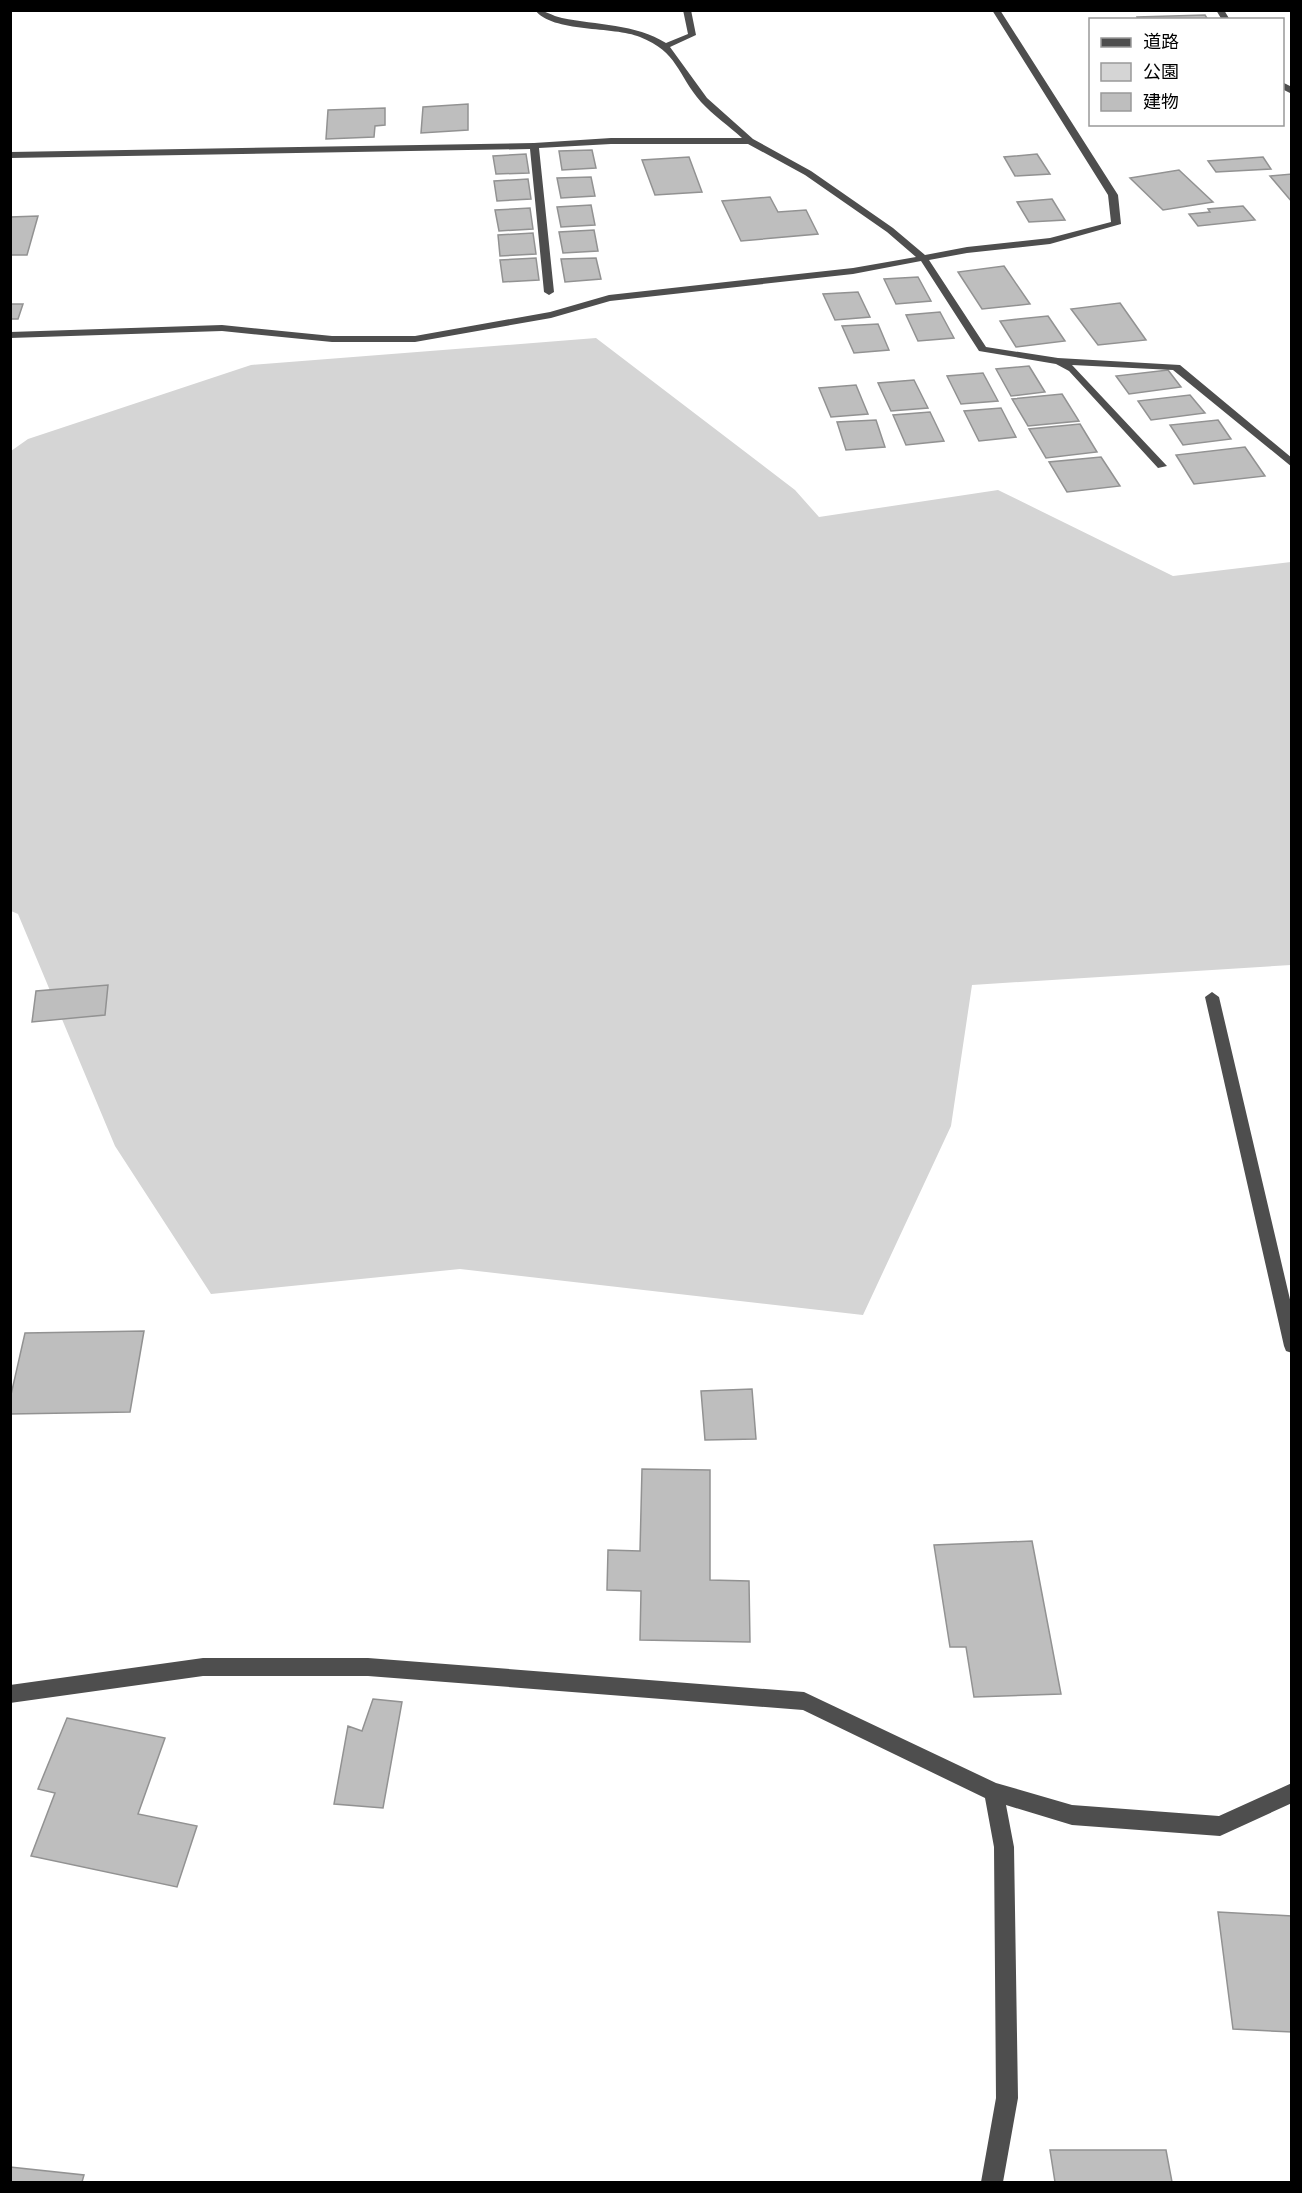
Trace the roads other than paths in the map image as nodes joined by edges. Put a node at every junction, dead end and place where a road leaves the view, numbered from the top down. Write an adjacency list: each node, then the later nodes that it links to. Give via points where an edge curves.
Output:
1 (539, 10): 4 (street, via 557,20 638,33)
2 (687, 10): 4 (street, via 692,35)
3 (996, 10): 8 (street, via 1113,195 1116,224 1050,241)
4 (665, 46): 5 (street, via 704,100)
5 (750, 141): 6 (street, via 611,141); 8 (street, via 808,173 890,230)
6 (534, 146): 7 (street); 9 (street)
7 (10, 155)
8 (924, 259): 10 (street, via 853,271 609,298 551,315 415,339 332,339 222,328); 11 (street, via 983,349)
9 (549, 292)
10 (10, 335)
11 (1058, 361): 12 (street, via 1176,367); 13 (street, via 1073,369)
12 (1292, 464)
13 (1161, 466)
14 (1212, 997): 15 (street)
15 (1292, 1346)
16 (10, 1694): 17 (street, via 203,1667 368,1667 804,1701)
17 (994, 1792): 18 (street, via 1072,1815 1220,1826); 19 (street, via 1004,1847 1007,2098)
18 (1292, 1793)
19 (992, 2182)

